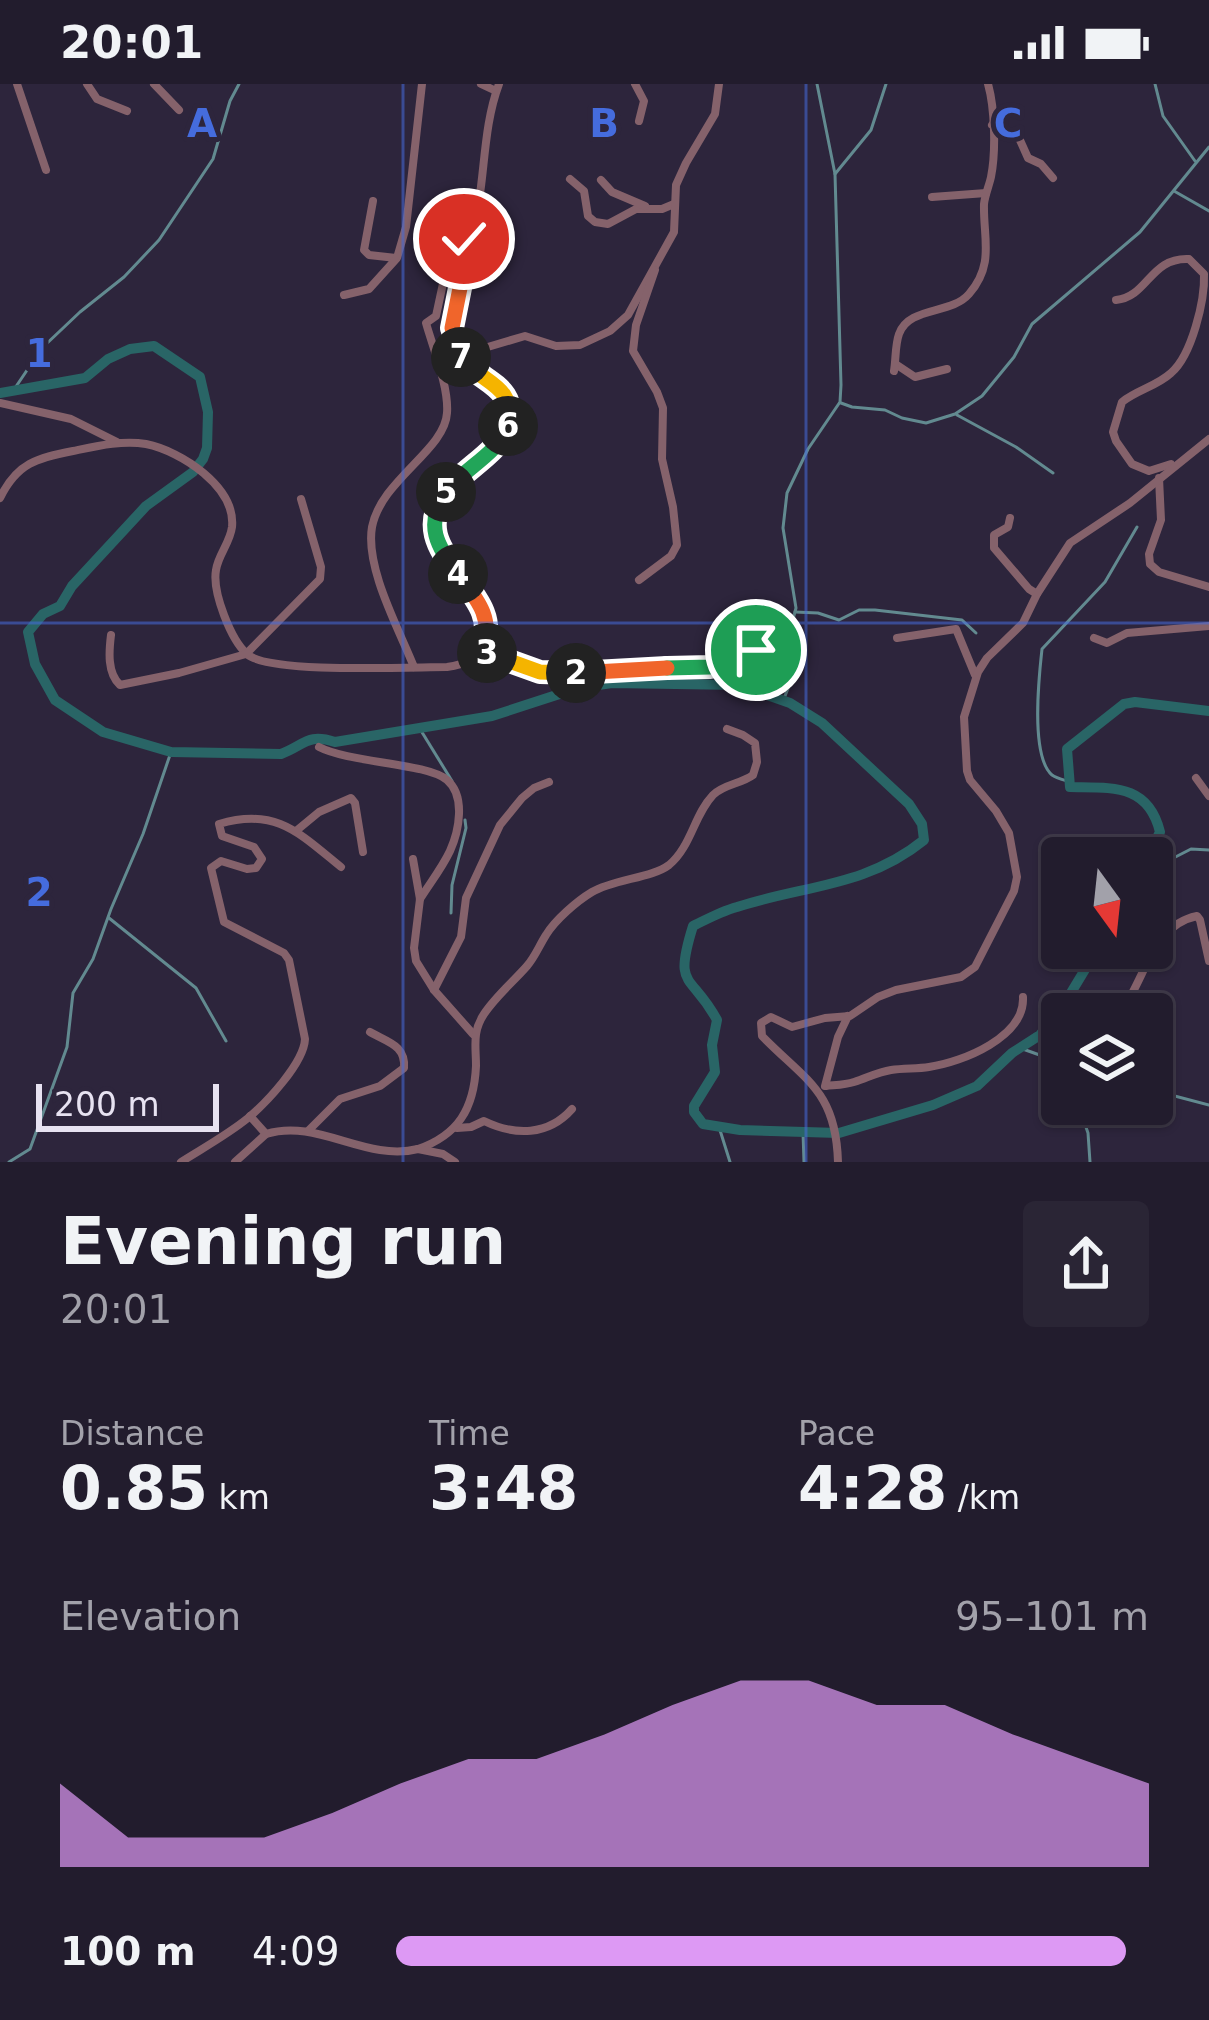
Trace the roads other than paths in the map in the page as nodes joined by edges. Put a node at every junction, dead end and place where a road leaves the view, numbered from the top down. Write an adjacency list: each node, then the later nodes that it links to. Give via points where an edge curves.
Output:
1 (16, 84): 14 (street)
2 (87, 84): 11 (street, via 98,99)
3 (154, 84): 10 (street)
4 (422, 84): 24 (street)
5 (482, 84): 9 (street)
6 (635, 84): 12 (street, via 644,101)
7 (719, 84): 21 (street, via 715,114 686,163)
8 (988, 84): 13 (street)
9 (497, 88): 23 (street)
10 (179, 110)
11 (127, 111)
12 (639, 121)
13 (992, 125): 15 (street, via 1019,138 1028,158); 18 (street)
14 (46, 170)
15 (1053, 178)
16 (570, 179): 22 (street, via 584,191 595,222)
17 (602, 180): 22 (street)
18 (986, 193): 19 (street); 31 (street, via 981,275 959,302 904,324 898,338 895,367 915,377)
19 (932, 197)
20 (373, 201): 24 (street, via 364,250)
21 (674, 204): 22 (street); 25 (street, via 674,232)
22 (652, 209)
23 (472, 234): 30 (street, via 452,328); 50 (street, via 450,251 436,316 426,323 446,422 388,490 372,528 380,579)
24 (397, 258): 26 (street, via 369,289)
25 (657, 263): 28 (street); 29 (street)
26 (344, 295)
27 (1116, 300): 35 (street, via 1178,259 1204,274 1185,355 1171,374 1122,402 1113,432 1143,471)
28 (610, 331): 29 (street); 30 (street, via 568,347 521,336)
29 (633, 344): 40 (street, via 663,408 662,459 677,545)
30 (463, 360): 48 (street, via 499,388 511,412 504,437 441,499 434,528 443,554 481,604)
31 (947, 370)
32 (0, 404): 34 (street, via 70,419)
33 (1209, 440): 35 (street)
34 (118, 443): 37 (street, via 35,460); 49 (street, via 178,457 222,491 232,529 217,564 217,590)
35 (1188, 455): 36 (street)
36 (1159, 478): 41 (street, via 1161,520 1150,564); 42 (street, via 1070,542)
37 (0, 497)
38 (301, 499): 49 (street, via 320,579)
39 (1010, 518): 42 (street, via 994,535 994,548)
40 (640, 580)
41 (1209, 587)
42 (1037, 594): 51 (street)
43 (790, 618): 48 (street, via 761,647 710,667 553,674)
44 (1209, 626): 47 (street, via 1127,633 1107,643)
45 (112, 634): 49 (street, via 110,662 120,685)
46 (897, 638): 51 (street, via 956,629)
47 (1094, 638)
48 (482, 649): 50 (street, via 459,666)
49 (246, 654): 50 (street, via 283,666)
50 (414, 667)
51 (976, 677): 66 (street, via 964,717 967,771 1009,833 1014,891 970,972 896,990)
52 (727, 729): 68 (street, via 754,743 753,775 714,794 672,862 596,890 552,927)
53 (320, 747): 61 (street, via 450,782 459,826)
54 (1196, 778): 56 (street)
55 (549, 782): 63 (street, via 521,798 500,825)
56 (1209, 796)
57 (296, 831): 58 (street, via 351,798); 60 (street); 71 (street, via 266,818 219,824 222,836 254,847 262,859 247,869 220,861 211,872 224,922 289,960 305,1040 302,1056)
58 (363, 852)
59 (413, 859): 61 (street)
60 (340, 867)
61 (420, 899): 63 (street, via 414,954)
62 (1209, 961): 64 (street, via 1198,917 1189,917 1152,952)
63 (434, 990): 68 (street)
64 (1132, 993)
65 (1023, 997): 69 (street, via 1013,1025 967,1055)
66 (848, 1016): 69 (street); 69 (street, via 792,1028 772,1017 759,1028)
67 (370, 1032): 73 (street, via 400,1048 404,1067 340,1100)
68 (474, 1035): 72 (street, via 475,1074)
69 (823, 1089): 76 (street)
70 (572, 1109): 72 (street, via 533,1132 484,1121)
71 (250, 1116): 74 (street); 77 (street)
72 (455, 1127): 75 (street)
73 (308, 1131): 74 (street); 75 (street, via 367,1150)
74 (266, 1134): 78 (street)
75 (417, 1149): 79 (street)
76 (838, 1159)
77 (181, 1162)
78 (235, 1162)
79 (455, 1162)

